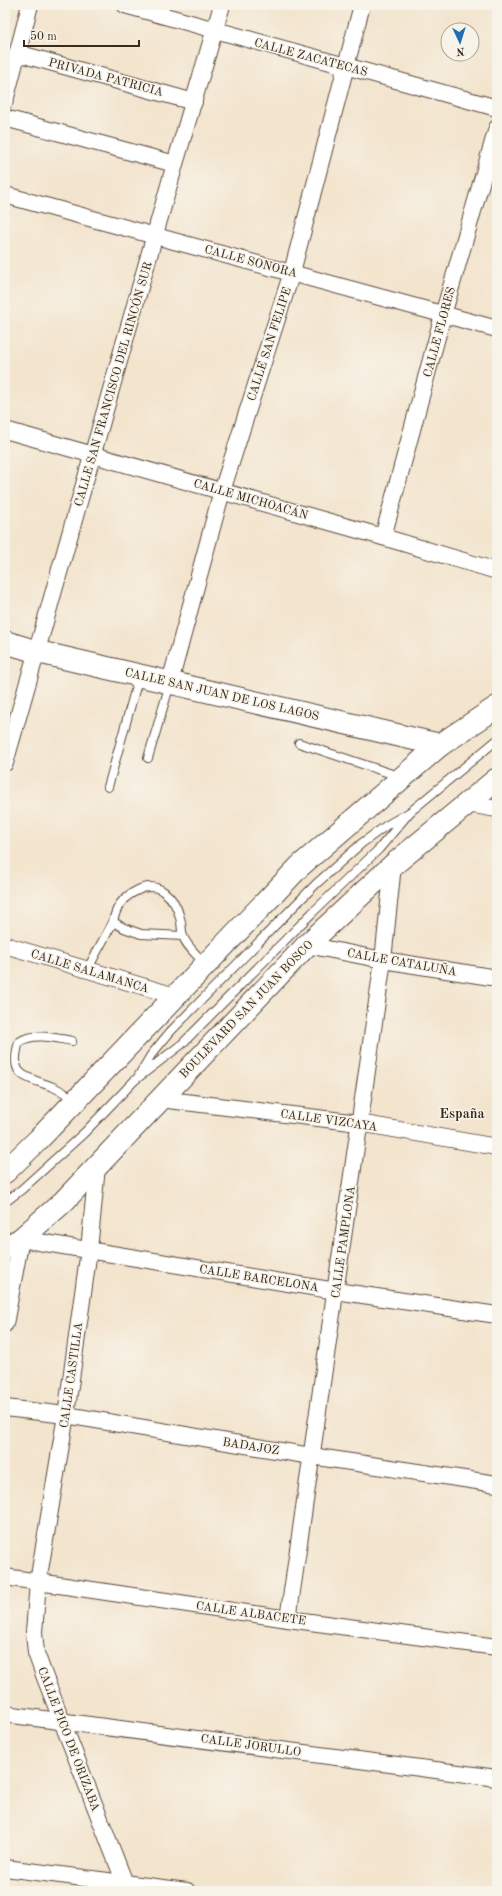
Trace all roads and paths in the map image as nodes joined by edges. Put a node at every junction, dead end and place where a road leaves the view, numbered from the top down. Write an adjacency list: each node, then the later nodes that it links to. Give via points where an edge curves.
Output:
1 (30, 5): 6 (street)
2 (125, 5): 5 (street, CALLE ZACATECAS)
3 (222, 5): 5 (street, CALLE SAN FRANCISCO DEL RINCÓN SUR)
4 (362, 5): 7 (street, CALLE SAN FELIPE)
5 (215, 31): 7 (street, CALLE ZACATECAS); 9 (street, CALLE SAN FRANCISCO DEL RINCÓN SUR)
6 (17, 53): 8 (street); 9 (street, PRIVADA PATRICIA)
7 (345, 66): 10 (street, CALLE ZACATECAS); 16 (street, CALLE SAN FELIPE)
8 (5, 101)
9 (194, 102): 13 (street, CALLE SAN FRANCISCO DEL RINCÓN SUR)
10 (497, 108)
11 (5, 118): 13 (street)
12 (497, 128): 17 (street, CALLE FLORES)
13 (175, 164): 15 (street, CALLE SAN FRANCISCO DEL RINCÓN SUR)
14 (5, 195): 15 (street, CALLE SONORA)
15 (155, 235): 16 (street, CALLE SONORA); 20 (street, CALLE SAN FRANCISCO DEL RINCÓN SUR)
16 (292, 272): 17 (street, CALLE SONORA); 21 (street, CALLE SAN FELIPE)
17 (443, 315): 18 (street, CALLE SONORA); 22 (street, CALLE FLORES)
18 (497, 329)
19 (5, 430): 20 (street, CALLE MICHOACÁN)
20 (93, 454): 21 (street, CALLE MICHOACÁN); 25 (street, CALLE SAN FRANCISCO DEL RINCÓN SUR)
21 (222, 491): 22 (street, CALLE MICHOACÁN); 27 (street, CALLE SAN FELIPE)
22 (383, 537): 23 (street, CALLE MICHOACÁN)
23 (497, 571)
24 (5, 642): 25 (street, CALLE SAN JUAN DE LOS LAGOS)
25 (38, 652): 26 (street, CALLE SAN JUAN DE LOS LAGOS); 33 (street, CALLE SAN FRANCISCO DEL RINCÓN SUR)
26 (139, 675): 27 (street, CALLE SAN JUAN DE LOS LAGOS); 36 (lane)
27 (170, 682): 31 (street, CALLE SAN JUAN DE LOS LAGOS); 32 (lane)
28 (497, 707): 31 (street)
29 (497, 740): 39 (lane)
30 (299, 743): 34 (lane)
31 (440, 745): 34 (street)
32 (148, 758)
33 (5, 763)
34 (401, 777): 46 (street, via 300,866)
35 (497, 779): 37 (street, BOULEVARD SAN JUAN BOSCO)
36 (108, 787)
37 (468, 804): 38 (street); 40 (street, BOULEVARD SAN JUAN BOSCO)
38 (497, 809)
39 (410, 812): 51 (lane, via 379,849 182,1044); 51 (lane, via 362,843 316,884 170,1032)
40 (393, 865): 44 (street, BOULEVARD SAN JUAN BOSCO); 45 (street, CALLE PAMPLONA)
41 (113, 922): 42 (lane, via 141,934); 42 (lane, via 119,904 128,896 141,888 154,888 168,894 175,902 181,918); 47 (lane)
42 (183, 936): 46 (lane)
43 (5, 945): 47 (street, CALLE SALAMANCA)
44 (308, 945): 45 (street, CALLE CATALUÑA); 52 (street, BOULEVARD SAN JUAN BOSCO)
45 (383, 960): 48 (street, CALLE CATALUÑA); 54 (street, CALLE PAMPLONA)
46 (206, 965): 49 (street)
47 (87, 970): 49 (street, CALLE SALAMANCA)
48 (497, 978)
49 (175, 996): 53 (street)
50 (72, 1041): 53 (lane, via 46,1037 19,1042 16,1069 21,1075 54,1087)
51 (135, 1080): 58 (lane, via 84,1133)
52 (160, 1099): 54 (street, CALLE VIZCAYA); 56 (street, BOULEVARD SAN JUAN BOSCO)
53 (75, 1100): 57 (street)
54 (359, 1123): 55 (street, CALLE VIZCAYA); 61 (street, CALLE PAMPLONA)
55 (497, 1147)
56 (97, 1167): 59 (street, BOULEVARD SAN JUAN BOSCO, via 63,1202); 60 (street, CALLE CASTILLA)
57 (5, 1172)
58 (5, 1202)
59 (13, 1244): 60 (street, CALLE BARCELONA); 63 (street)
60 (89, 1250): 61 (street, CALLE BARCELONA); 65 (street, CALLE CASTILLA)
61 (336, 1291): 62 (street, CALLE BARCELONA); 66 (street, CALLE PAMPLONA)
62 (497, 1315)
63 (5, 1324)
64 (5, 1408): 65 (street, BADAJOZ)
65 (66, 1415): 66 (street, BADAJOZ); 69 (street, CALLE CASTILLA)
66 (311, 1456): 67 (street, BADAJOZ); 70 (street, CALLE PAMPLONA)
67 (497, 1484)
68 (5, 1577): 69 (street, CALLE ALBACETE)
69 (38, 1582): 70 (street, CALLE ALBACETE); 73 (street, CALLE PICO DE ORIZABA, via 34,1632 36,1653)
70 (288, 1619): 71 (street, CALLE ALBACETE)
71 (497, 1647)
72 (5, 1714): 73 (street, CALLE JORULLO)
73 (62, 1720): 74 (street, CALLE JORULLO); 76 (street, CALLE PICO DE ORIZABA)
74 (497, 1778)
75 (5, 1868): 76 (street)
76 (127, 1887): 77 (street)
77 (187, 1891)

